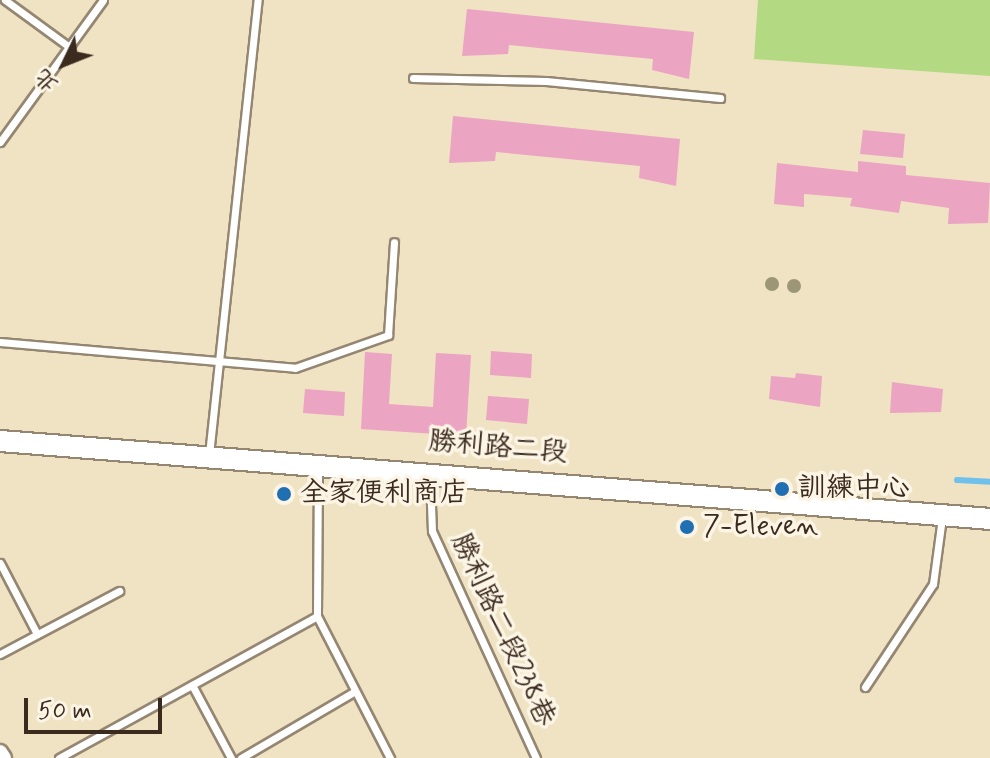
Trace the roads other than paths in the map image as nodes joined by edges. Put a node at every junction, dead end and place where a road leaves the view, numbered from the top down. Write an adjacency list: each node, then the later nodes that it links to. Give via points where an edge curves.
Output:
1 (5, 0): 4 (lane)
2 (103, 0): 4 (lane)
3 (258, 0): 10 (lane)
4 (68, 46): 7 (lane)
5 (413, 78): 6 (lane, via 546,81)
6 (720, 98)
7 (0, 142)
8 (394, 242): 10 (lane, via 388,335 295,368)
9 (0, 342): 10 (lane)
10 (221, 365): 12 (lane)
11 (0, 441): 12 (main road, 勝利路二段)
12 (209, 455): 13 (main road, 勝利路二段)
13 (318, 463): 14 (main road, 勝利路二段); 19 (lane)
14 (430, 471): 15 (main road, 勝利路二段); 31 (lane, 勝利路二段238巷, via 432,531)
15 (942, 514): 16 (main road, 勝利路二段); 23 (lane, via 933,584)
16 (990, 519)
17 (0, 563): 20 (lane)
18 (119, 591): 20 (lane)
19 (317, 616): 22 (lane); 24 (lane)
20 (37, 634): 21 (lane)
21 (0, 654)
22 (192, 685): 27 (lane); 28 (lane)
23 (865, 687)
24 (355, 691): 29 (lane); 30 (lane)
25 (0, 752): 26 (street)
26 (4, 758)
27 (59, 758)
28 (231, 758)
29 (241, 758)
30 (390, 758)
31 (536, 758)

